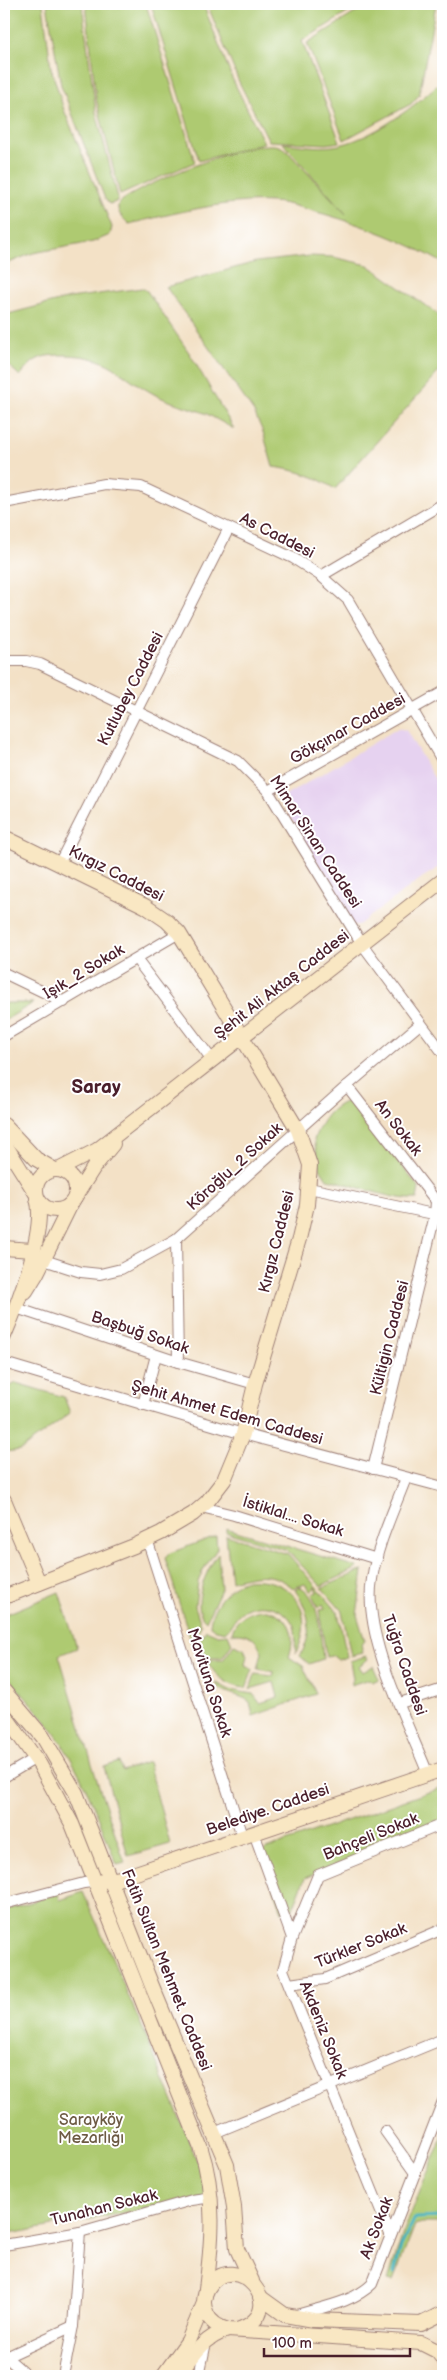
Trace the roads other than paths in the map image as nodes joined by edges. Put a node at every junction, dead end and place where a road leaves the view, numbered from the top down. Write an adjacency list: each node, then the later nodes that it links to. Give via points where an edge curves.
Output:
1 (4, 503): 3 (street, As Caddesi, via 104,484 141,488)
2 (443, 504): 4 (street)
3 (229, 528): 4 (street, As Caddesi, via 292,558); 8 (street, Kutlubey Caddesi)
4 (321, 576): 7 (street, As Caddesi, via 348,600)
5 (4, 661): 8 (street, Mimar Sinan Caddesi, via 40,664)
6 (443, 692): 7 (street, Gökçınar Caddesi)
7 (413, 710): 9 (street, As Caddesi); 10 (street, Gökçınar Caddesi)
8 (136, 712): 10 (street, Mimar Sinan Caddesi, via 238,761); 12 (street, Kutlubey Caddesi)
9 (443, 762)
10 (268, 791): 15 (street, Mimar Sinan Caddesi)
11 (4, 837): 12 (street, Kırgız Caddesi)
12 (59, 864): 14 (street, Kırgız Caddesi, via 150,909)
13 (443, 880): 15 (street, Şehit Ali Aktaş Caddesi)
14 (179, 933): 16 (street, Işık_2 Sokak); 21 (street, Kırgız Caddesi)
15 (362, 944): 19 (street, Mimar Sinan Caddesi); 21 (street, Şehit Ali Aktaş Caddesi)
16 (136, 959): 18 (street, Işık_2 Sokak); 23 (street)
17 (4, 974): 18 (street)
18 (64, 1002): 20 (street, Işık_2 Sokak)
19 (420, 1024): 22 (street, Mimar Sinan Caddesi); 24 (street, Köroğlu_2 Sokak)
20 (4, 1036)
21 (244, 1037): 23 (street, Şehit Ali Aktaş Caddesi); 27 (street, Kırgız Caddesi)
22 (443, 1052)
23 (213, 1061): 25 (street, Şehit Ali Aktaş Caddesi)
24 (347, 1086): 27 (street, Köroğlu_2 Sokak); 33 (street, An Sokak, via 436,1201)
25 (142, 1115): 29 (street, Şehit Ali Aktaş Caddesi, via 97,1150); 32 (street, Şehit Ali Aktaş Caddesi, via 106,1151)
26 (4, 1125): 29 (street, via 36,1159)
27 (298, 1130): 30 (street, Kırgız Caddesi, via 310,1165); 34 (street, Köroğlu_2 Sokak)
28 (4, 1143): 31 (street)
29 (57, 1170): 31 (street, Şehit Ali Aktaş Caddesi, via 49,1171 39,1179); 32 (street, via 72,1178 76,1188)
30 (309, 1188): 33 (street); 43 (street, Kırgız Caddesi, via 299,1239)
31 (36, 1195): 32 (street, via 40,1204 52,1210 63,1210); 36 (street, Şehit Ali Aktaş Caddesi, via 39,1219)
32 (73, 1201): 37 (street, Şehit Ali Aktaş Caddesi)
33 (439, 1216): 46 (street, Kültigin Caddesi)
34 (176, 1239): 37 (street, Köroğlu_2 Sokak, via 120,1269 100,1274 81,1272); 41 (street)
35 (4, 1248): 36 (street)
36 (32, 1250): 38 (street, Şehit Ali Aktaş Caddesi)
37 (44, 1260): 38 (street, Şehit Ali Aktaş Caddesi)
38 (17, 1305): 39 (street, Şehit Ali Aktaş Caddesi); 40 (street, Başbuğ Sokak)
39 (4, 1336)
40 (156, 1355): 41 (street, Başbuğ Sokak); 44 (street)
41 (178, 1362): 43 (street, Başbuğ Sokak)
42 (4, 1363): 44 (street, Şehit Ahmet Edem Caddesi)
43 (255, 1384): 45 (street, Kırgız Caddesi)
44 (143, 1405): 45 (street, Şehit Ahmet Edem Caddesi)
45 (243, 1434): 46 (street, Şehit Ahmet Edem Caddesi); 50 (street, Kırgız Caddesi, via 224,1480)
46 (373, 1469): 47 (street, Şehit Ahmet Edem Caddesi)
47 (406, 1478): 48 (street, Şehit Ahmet Edem Caddesi); 52 (street, Tuğra Caddesi)
48 (443, 1488)
49 (4, 1500): 53 (street)
50 (201, 1507): 51 (street, Kırgız Caddesi); 52 (street, İstiklal.... Sokak)
51 (147, 1539): 53 (street, Kırgız Caddesi); 64 (street, Mavituna Sokak)
52 (377, 1559): 57 (street, Tuğra Caddesi, via 370,1611 380,1650)
53 (39, 1584): 54 (street, Kırgız Caddesi)
54 (5, 1597)
55 (443, 1689): 57 (street)
56 (4, 1691): 65 (street, Fatih Sultan Mehmet. Caddesi, via 42,1737 76,1793)
57 (400, 1703): 61 (street, Tuğra Caddesi)
58 (4, 1714): 59 (street, Fatih Sultan Mehmet. Caddesi)
59 (36, 1758): 62 (street); 65 (street, Fatih Sultan Mehmet. Caddesi)
60 (443, 1769): 61 (street, Belediye. Caddesi)
61 (428, 1774): 64 (street, Belediye. Caddesi)
62 (4, 1777)
63 (443, 1824): 68 (street, Bahçeli Sokak, via 318,1875)
64 (248, 1834): 65 (street, Belediye. Caddesi); 68 (street)
65 (103, 1881): 66 (street); 74 (street, Fatih Sultan Mehmet. Caddesi, via 152,1986); 76 (street, Fatih Sultan Mehmet. Caddesi, via 207,2165)
66 (4, 1904)
67 (443, 1929): 69 (street, Türkler Sokak, via 326,1979)
68 (292, 1938): 69 (street, Akdeniz Sokak, via 283,1970)
69 (289, 1984): 71 (street, Akdeniz Sokak)
70 (443, 2039): 71 (street)
71 (329, 2088): 74 (street); 78 (street, Akdeniz Sokak)
72 (443, 2101): 75 (street, Ak Sokak)
73 (385, 2131): 75 (street)
74 (214, 2133): 80 (street, Fatih Sultan Mehmet. Caddesi, via 230,2177 237,2250)
75 (415, 2173): 78 (street, Ak Sokak)
76 (212, 2197): 77 (street, Tunahan Sokak); 82 (street, Fatih Sultan Mehmet. Caddesi)
77 (80, 2232): 79 (street, Tunahan Sokak); 85 (street)
78 (390, 2234): 84 (street, Ak Sokak, via 375,2278 367,2288 346,2299)
79 (4, 2245)
80 (252, 2281): 81 (street, Fatih Sultan Mehmet. Caddesi); 82 (street, via 228,2274 213,2282)
81 (260, 2296): 84 (street, Fatih Sultan Mehmet. Caddesi, via 279,2312); 86 (street, via 258,2314 246,2328)
82 (204, 2300): 86 (street, via 211,2321 218,2327); 92 (street, via 188,2341)
83 (443, 2314): 84 (street, Fatih Sultan Mehmet. Caddesi, via 421,2324)
84 (291, 2317)
85 (73, 2326): 88 (street); 91 (street)
86 (232, 2330): 87 (street, via 213,2335); 89 (street, via 421,2343 437,2351)
87 (206, 2341): 93 (street); 94 (street)
88 (5, 2358): 90 (street)
89 (443, 2359)
90 (28, 2376)
91 (63, 2376)
92 (163, 2376)
93 (179, 2376)
94 (200, 2376)

